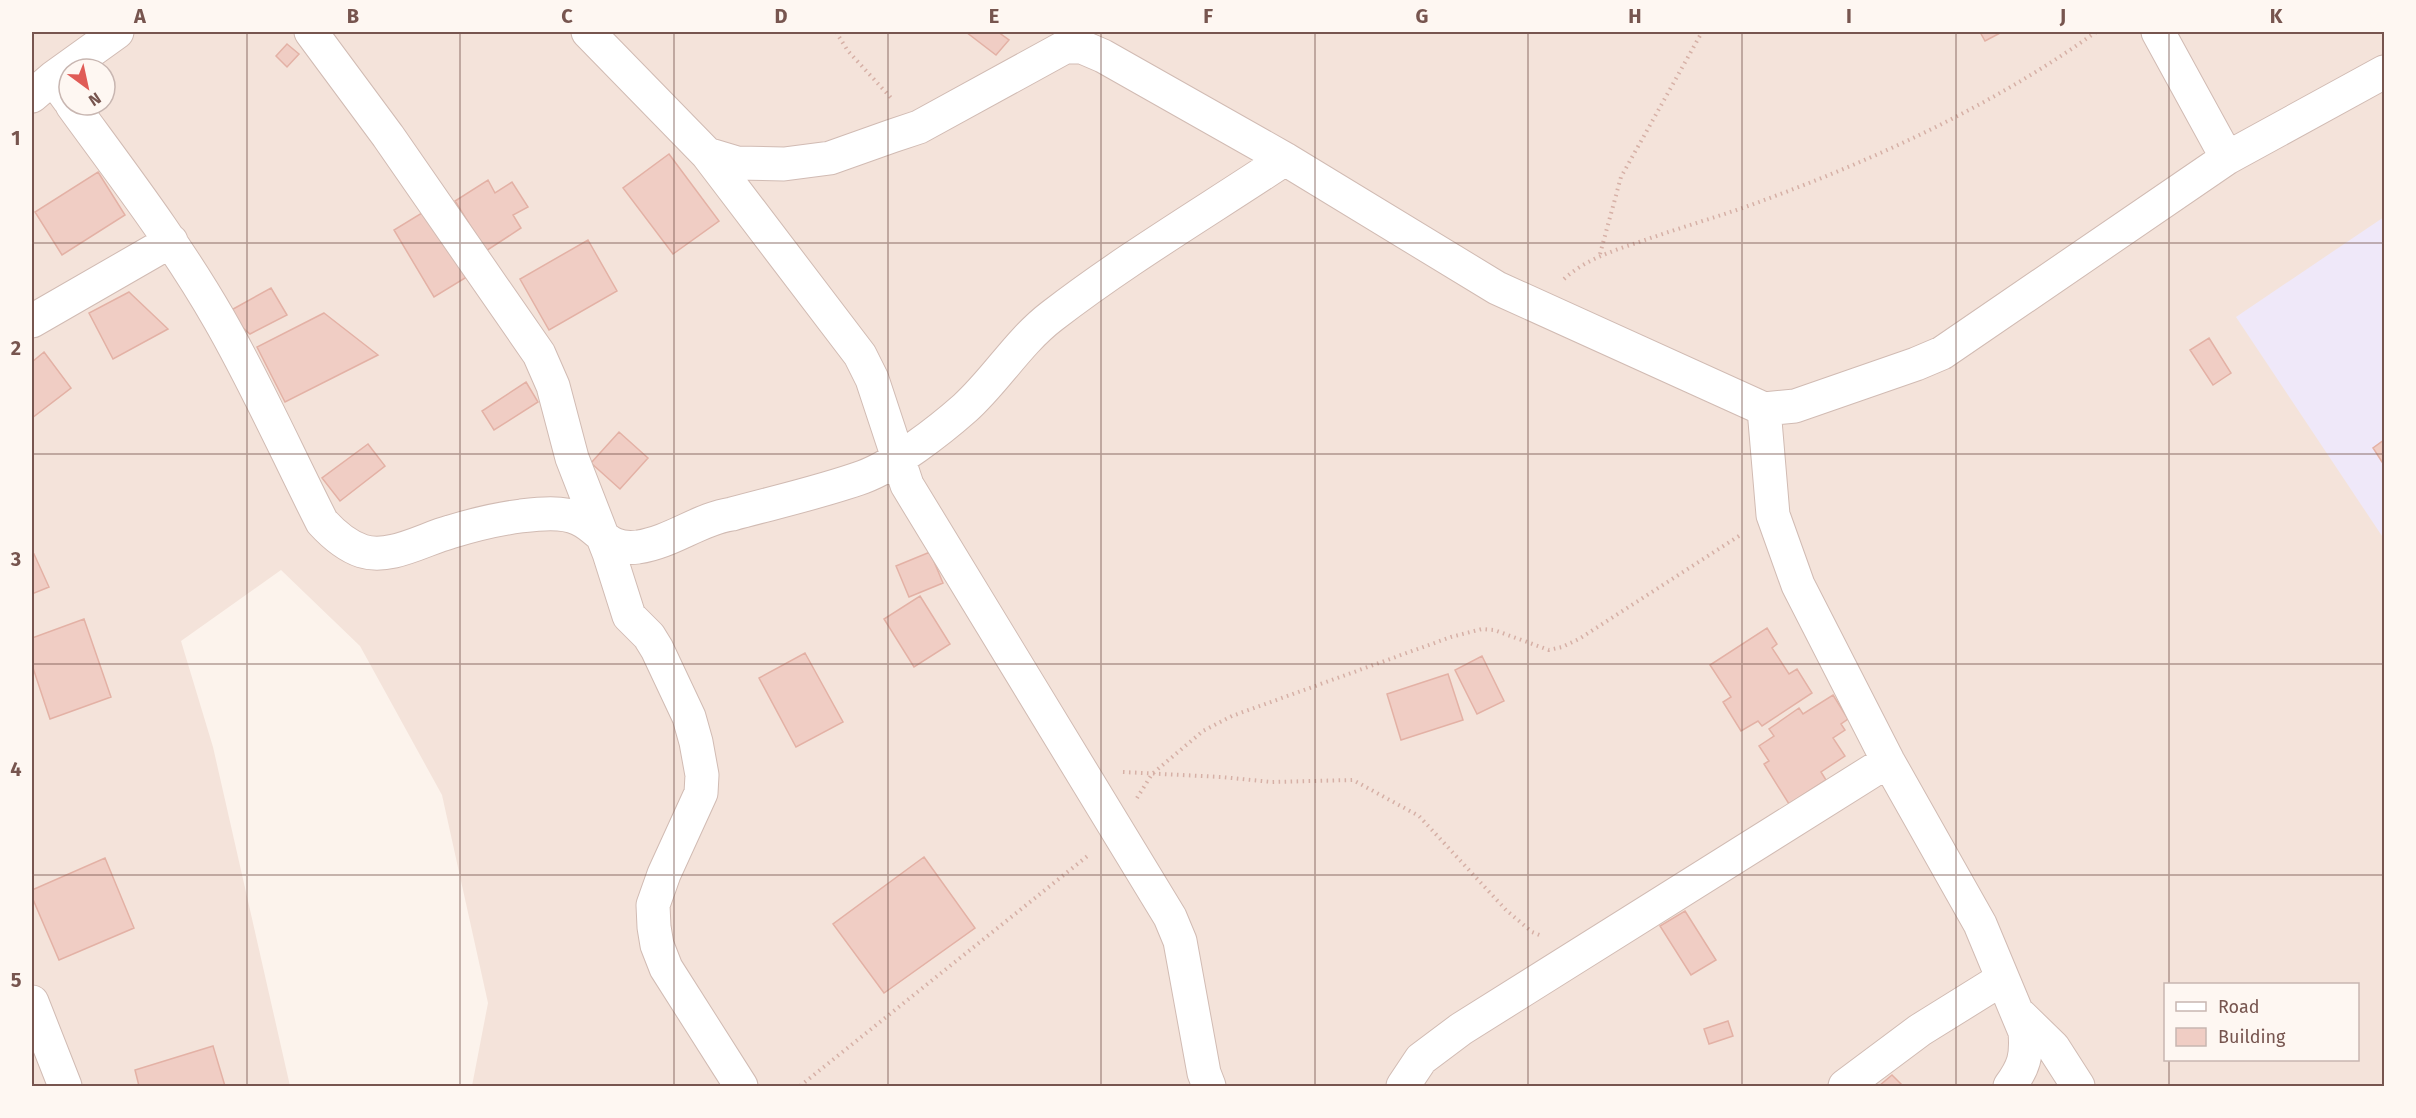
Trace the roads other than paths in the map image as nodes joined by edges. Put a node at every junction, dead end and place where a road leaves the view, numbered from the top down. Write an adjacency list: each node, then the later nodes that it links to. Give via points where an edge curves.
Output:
1 (117, 32): 6 (street)
2 (310, 32): 15 (street, via 388,136 539,354 553,386 572,458)
3 (588, 32): 8 (street)
4 (2158, 32): 9 (street)
5 (2385, 72): 9 (street)
6 (51, 91)
7 (81, 117): 11 (street)
8 (707, 154): 10 (street, via 737,163 784,164 830,158 919,127 1065,47 1082,47); 14 (street, via 860,355)
9 (2227, 158): 13 (street, via 1942,352 1795,406)
10 (1285, 159): 13 (street, via 1497,288); 14 (street, via 1050,317 963,410)
11 (171, 241): 12 (street); 15 (street, via 234,347 322,522 333,534 362,551 379,553 451,531 543,514 578,518)
12 (32, 321)
13 (1764, 409): 16 (street, via 1773,515 1798,585)
14 (898, 458): 15 (street, via 865,476 715,517 656,543 636,547); 22 (street, via 906,485 1159,896 1180,941)
15 (604, 540): 21 (street, via 629,616 654,643 689,717 702,775 701,793 653,905 657,945 666,968)
16 (1888, 761): 17 (street, via 1980,924); 23 (street, via 1435,1047 1421,1059)
17 (2002, 979): 19 (street); 24 (street, via 1920,1030)
18 (32, 1002): 20 (street)
19 (2016, 1011): 25 (street, via 2027,1050 2022,1070); 26 (street, via 2053,1047)
20 (65, 1086)
21 (741, 1086)
22 (1209, 1086)
23 (1403, 1086)
24 (1845, 1086)
25 (2010, 1086)
26 (2078, 1086)

